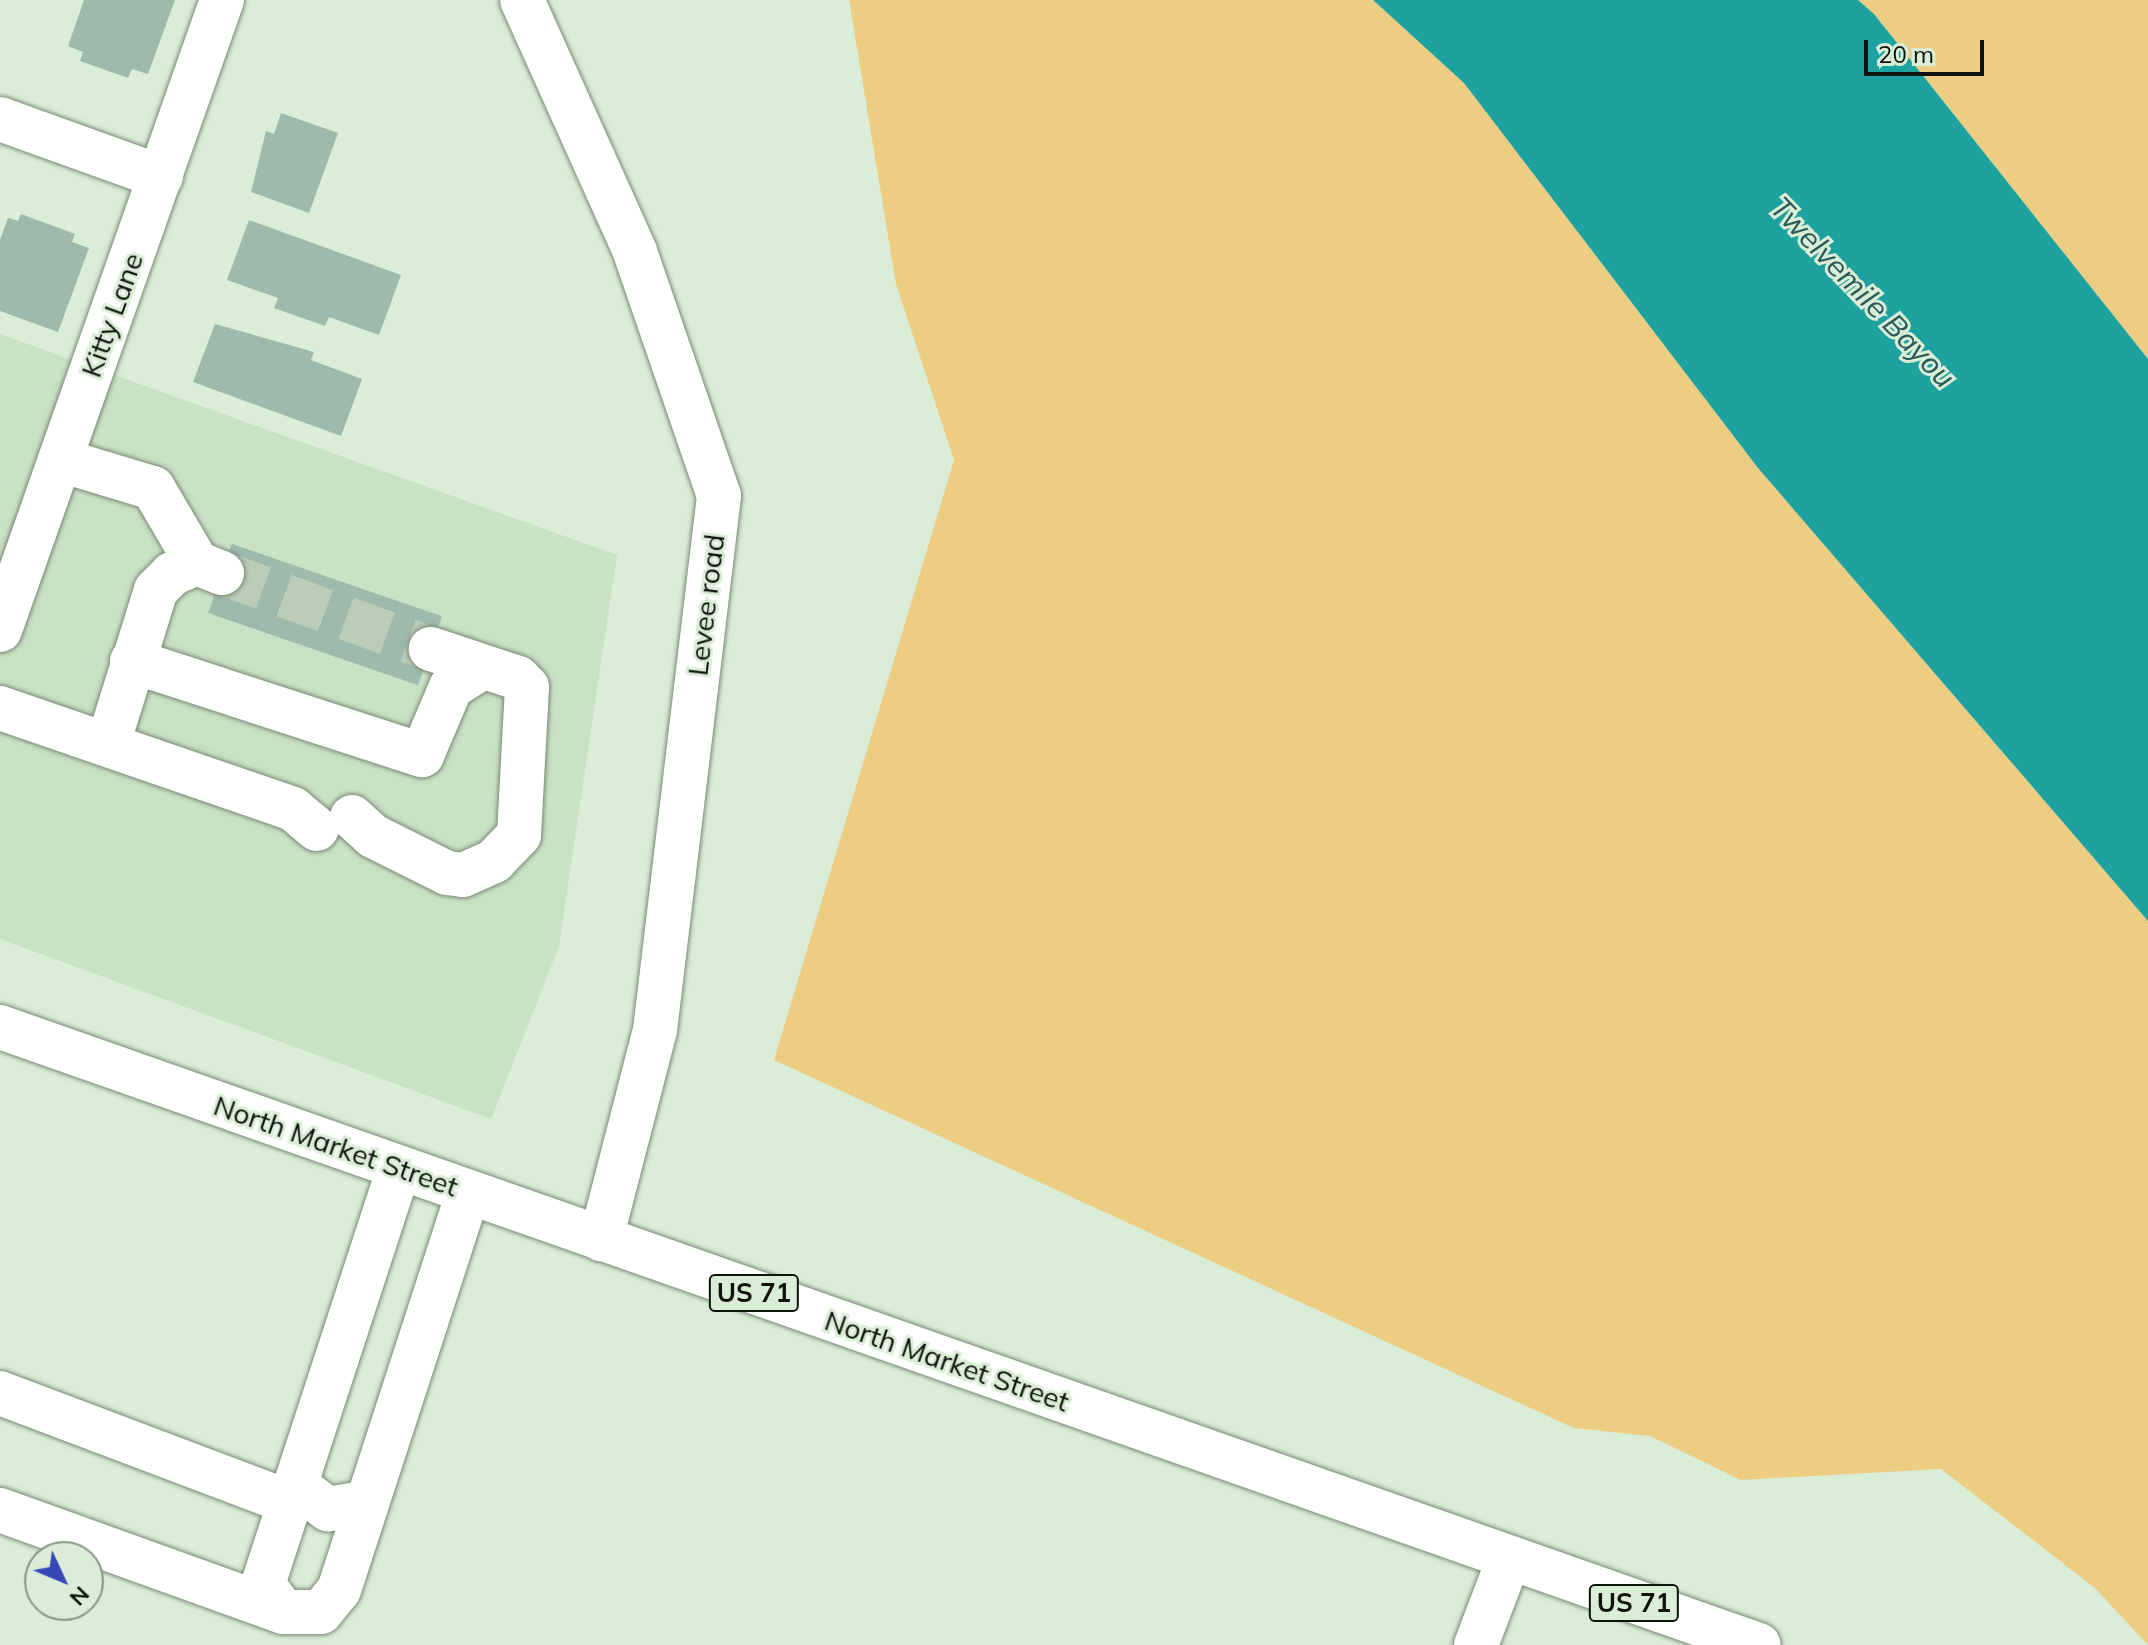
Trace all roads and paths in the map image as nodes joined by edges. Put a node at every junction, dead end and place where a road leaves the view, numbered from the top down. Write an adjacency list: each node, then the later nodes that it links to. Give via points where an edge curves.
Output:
1 (222, 0): 4 (main road, Kitty Lane)
2 (522, 0): 15 (main road, Levee road, via 635,252 719,496 655,1030)
3 (0, 119): 4 (main road)
4 (161, 177): 5 (main road, Kitty Lane)
5 (60, 460): 6 (main road, Kitty Lane); 8 (main road, via 153,488 209,568 172,574 156,590)
6 (0, 630)
7 (431, 649): 9 (main road)
8 (132, 661): 9 (main road, via 422,755 451,687); 11 (main road)
9 (483, 667): 11 (main road, via 518,678 530,699 519,835 494,861 463,875 334,823)
10 (0, 708): 11 (main road)
11 (108, 744)
12 (0, 1027): 13 (main road, North Market Street / US 71)
13 (399, 1168): 14 (main road, North Market Street / US 71); 17 (main road)
14 (468, 1192): 15 (main road, North Market Street / US 71); 18 (main road)
15 (601, 1239): 22 (main road, North Market Street / US 71)
16 (0, 1393): 19 (main road)
17 (323, 1406): 18 (main road, via 359,1429); 19 (main road)
18 (393, 1425): 20 (main road)
19 (294, 1494): 20 (main road, via 328,1509); 23 (main road, via 263,1584)
20 (367, 1502): 23 (main road, via 339,1590)
21 (0, 1510): 23 (main road)
22 (1508, 1561): 24 (main road); 25 (main road, North Market Street / US 71)
23 (315, 1623)
24 (1476, 1645)
25 (1759, 1645)

